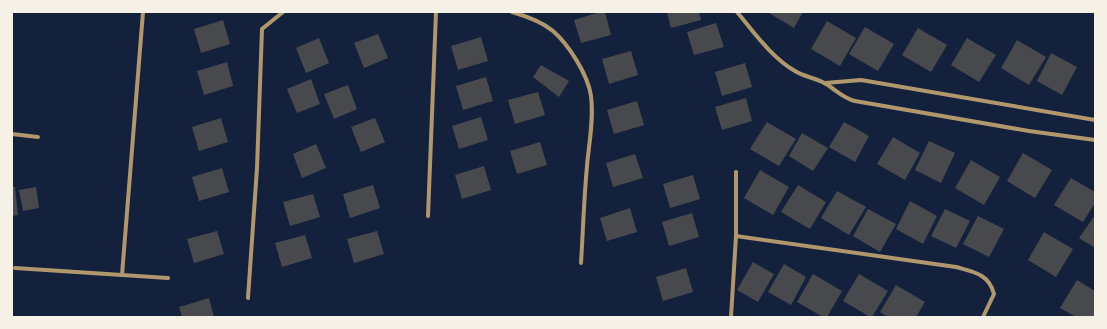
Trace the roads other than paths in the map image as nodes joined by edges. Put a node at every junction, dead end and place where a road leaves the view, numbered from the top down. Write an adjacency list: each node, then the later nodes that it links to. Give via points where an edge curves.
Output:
1 (144, 12): 16 (street)
2 (283, 12): 18 (street, via 262,29 258,168)
3 (436, 12): 12 (street)
4 (512, 12): 14 (street, via 539,22 553,31 586,77 591,96 592,124)
5 (736, 12): 6 (street, via 784,64 807,78)
6 (825, 83): 7 (street, via 861,80); 10 (street, via 846,99 855,101)
7 (1095, 120)
8 (12, 134): 9 (street)
9 (38, 137)
10 (1095, 140)
11 (736, 172): 13 (street)
12 (428, 216)
13 (736, 236): 19 (street); 20 (street, via 956,267 973,272 986,279 994,294)
14 (581, 263)
15 (15, 268): 16 (street)
16 (122, 275): 17 (street)
17 (168, 278)
18 (248, 298)
19 (731, 317)
20 (983, 317)

